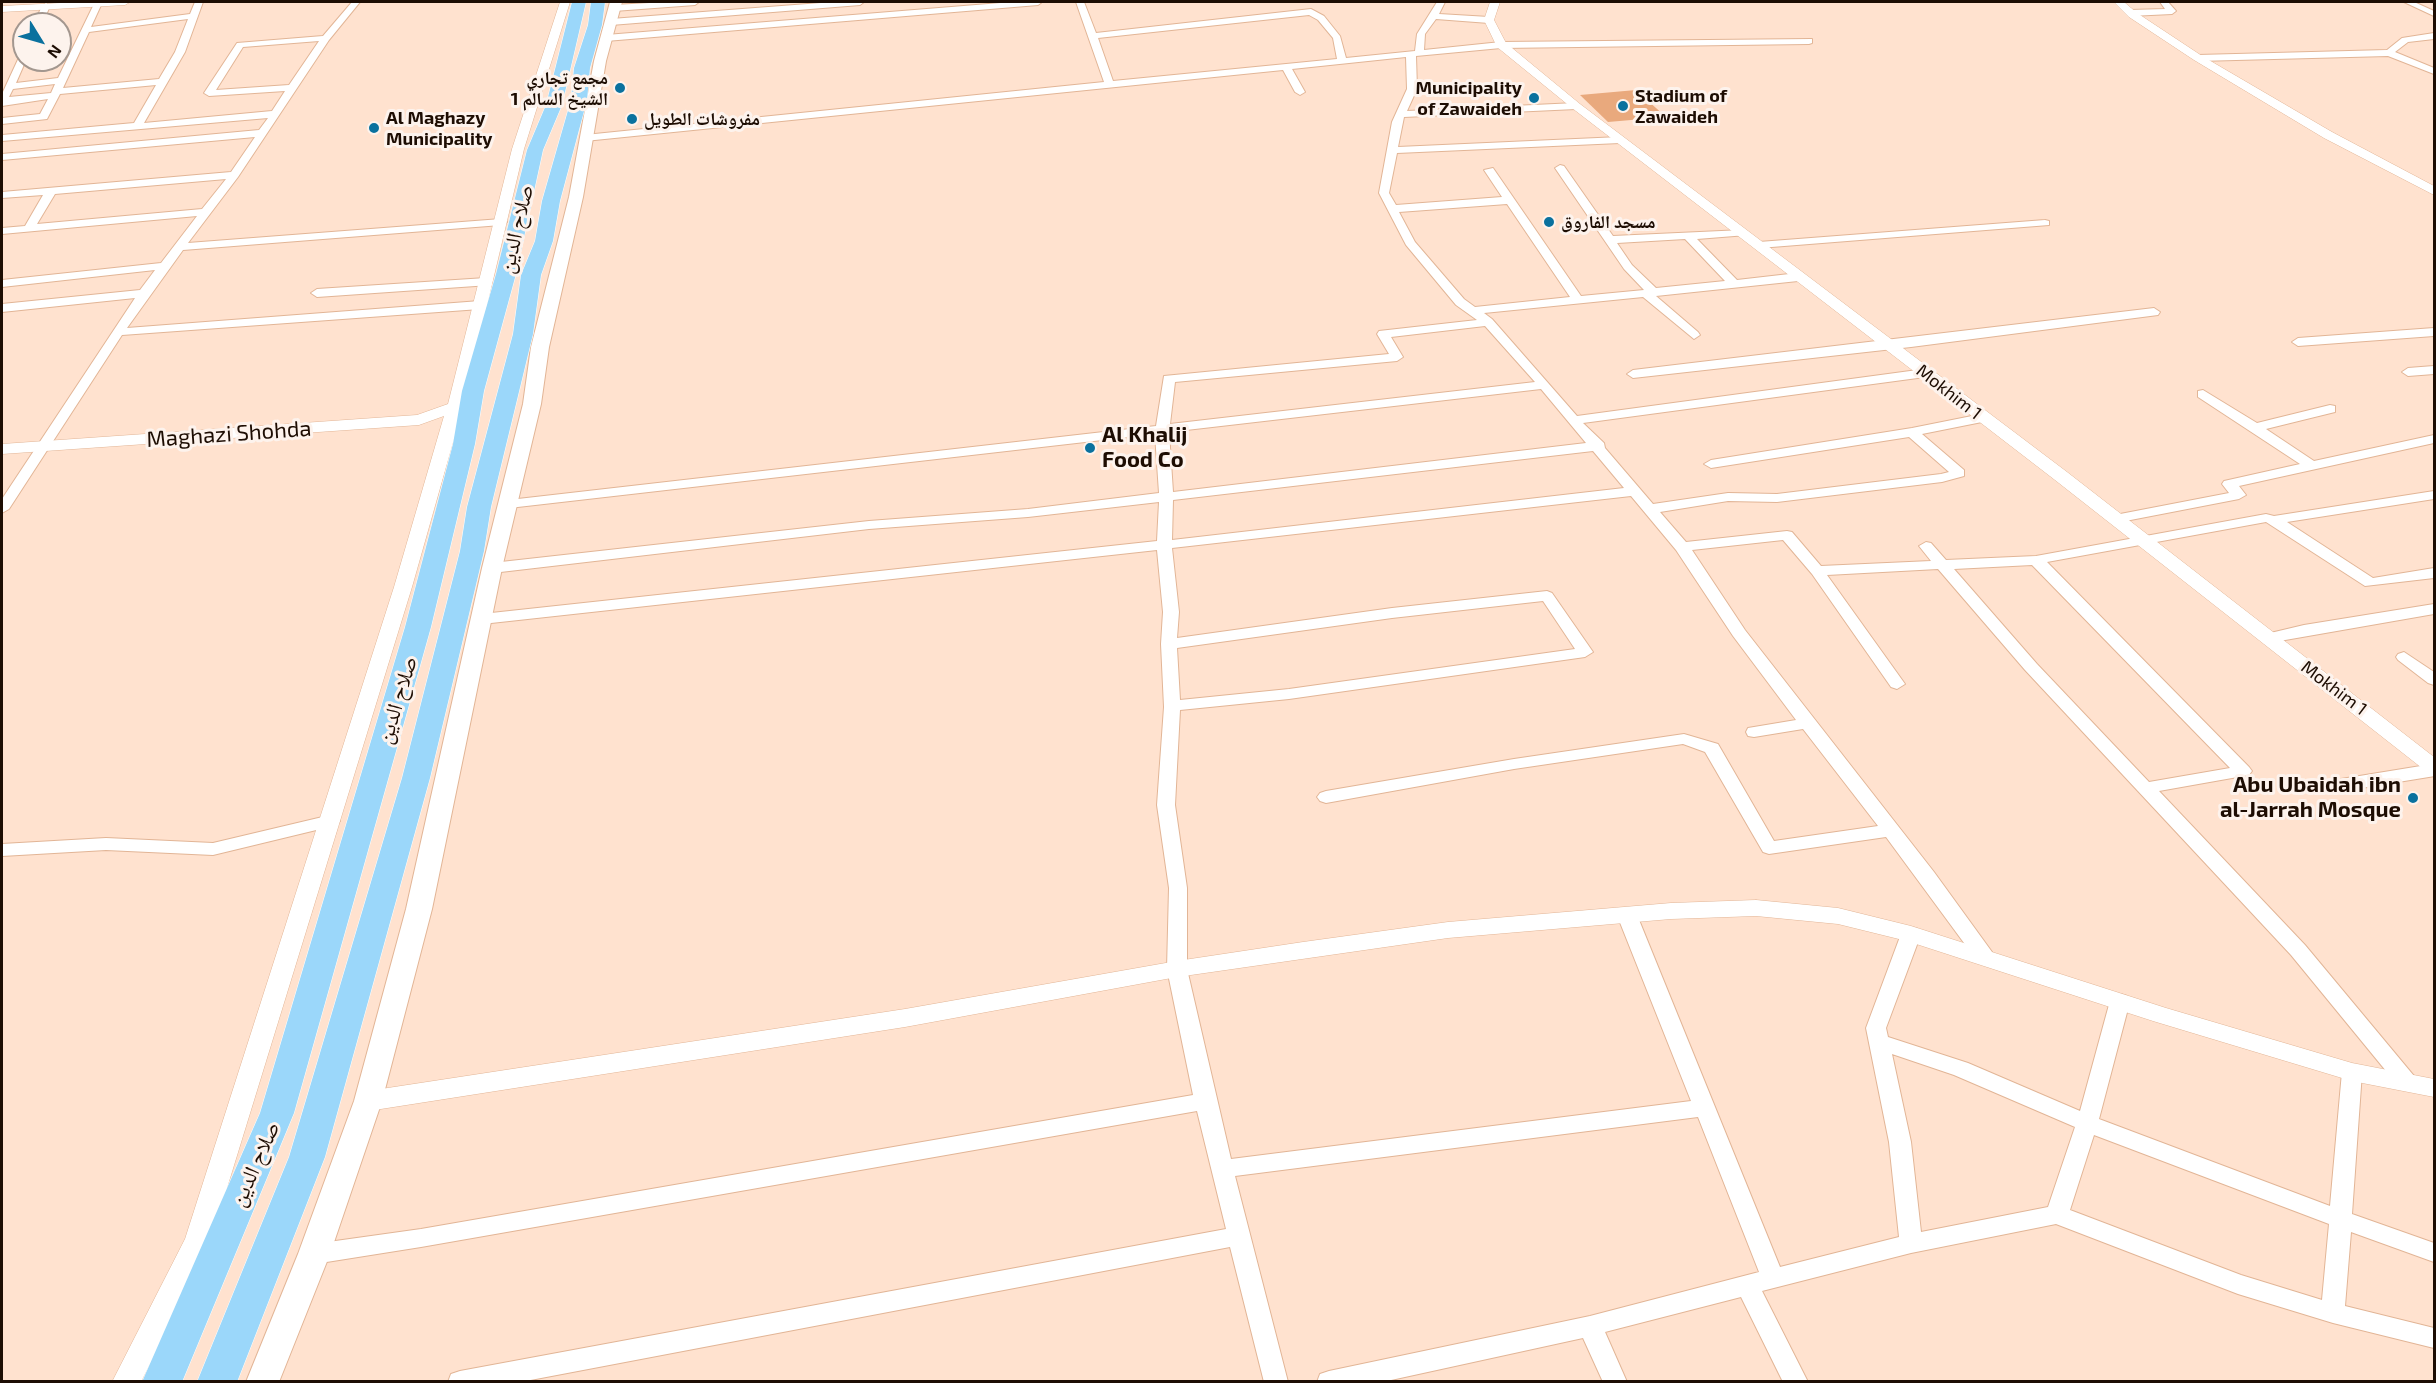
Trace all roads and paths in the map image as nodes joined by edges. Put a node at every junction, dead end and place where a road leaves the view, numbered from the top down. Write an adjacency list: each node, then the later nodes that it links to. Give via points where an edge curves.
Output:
1 (125, 2): 16 (street)
2 (199, 2): 23 (street)
3 (356, 2): 30 (street)
4 (565, 2): 72 (street, via 518,149)
5 (579, 2): 82 (highway, صلاح الدين, via 554,105 535,150)
6 (598, 2): 40 (highway, صلاح الدين)
7 (695, 2): 17 (street)
8 (860, 2): 26 (street)
9 (1038, 2): 31 (street)
10 (1080, 2): 28 (street)
11 (1441, 2): 24 (street)
12 (1495, 2): 25 (street)
13 (2119, 2): 21 (street)
14 (2164, 2): 21 (street, via 2172,11)
15 (2408, 2): 22 (street)
16 (98, 3): 18 (street); 27 (street)
17 (615, 5): 26 (main road)
18 (46, 6): 19 (street); 20 (street)
19 (2, 9)
20 (43, 12)
21 (2130, 12): 36 (street)
22 (2434, 14)
23 (192, 16): 27 (street); 43 (street, via 180,51)
24 (1433, 16): 25 (street); 34 (street)
25 (1489, 20): 33 (street, Mokhim 1)
26 (611, 22): 31 (main road)
27 (86, 30): 47 (street)
28 (1092, 36): 37 (street, via 1311,12 1322,18 1337,38); 44 (street)
29 (2434, 36): 35 (street, via 2405,40)
30 (326, 38): 46 (street); 46 (street, via 240,45 209,93)
31 (606, 38): 38 (main road)
32 (1809, 41): 33 (street)
33 (1501, 45): 34 (street); 50 (street, Mokhim 1)
34 (1415, 53): 37 (street); 52 (street, via 1412,89)
35 (2389, 53): 36 (street); 41 (street)
36 (2198, 58): 66 (street, via 2328,135)
37 (1342, 60): 39 (street)
38 (600, 61): 40 (highway); 57 (main road)
39 (1286, 66): 44 (street); 48 (street)
40 (582, 68): 68 (highway, صلاح الدين, via 579,100)
41 (2434, 71)
42 (16, 72): 45 (street)
43 (161, 82): 47 (street); 54 (street)
44 (1110, 85): 57 (street)
45 (10, 86): 47 (street); 49 (street)
46 (293, 88): 51 (street)
47 (58, 89): 49 (street); 53 (street, via 44,117)
48 (1300, 92)
49 (2, 102)
50 (1576, 106): 52 (street); 58 (street, Mokhim 1)
51 (275, 114): 54 (street); 55 (street)
52 (1402, 114): 59 (street)
53 (2, 120)
54 (137, 126): 56 (street)
55 (263, 133): 60 (street); 63 (street)
56 (2, 138)
57 (585, 138): 65 (main road)
58 (1620, 140): 59 (street); 76 (street, Mokhim 1)
59 (1390, 150): 70 (street, via 1384,193)
60 (2, 157)
61 (1560, 168): 78 (street)
62 (1489, 170): 69 (street)
63 (234, 175): 64 (street); 71 (street)
64 (51, 191): 67 (street); 74 (street)
65 (577, 191): 68 (highway); 129 (main road, via 540,346 532,404)
66 (2434, 191)
67 (2, 195)
68 (552, 198): 83 (highway, صلاح الدين, via 544,241)
69 (1511, 200): 70 (street); 92 (street)
70 (1392, 209): 96 (street, via 1429,268)
71 (205, 212): 74 (street); 80 (street)
72 (501, 222): 80 (street); 86 (street)
73 (2045, 223): 79 (street)
74 (29, 228): 75 (street)
75 (2, 231)
76 (1743, 233): 77 (street); 79 (street, Mokhim 1)
77 (1688, 236): 78 (street); 88 (street)
78 (1610, 240): 91 (street)
79 (1759, 245): 85 (street, Mokhim 1)
80 (178, 247): 81 (street)
81 (164, 266): 84 (street); 89 (street)
82 (506, 274): 83 (highway); 111 (highway, صلاح الدين)
83 (531, 275): 110 (highway, صلاح الدين, via 524,334)
84 (58, 277): 87 (street); 93 (street)
85 (1798, 277): 88 (street); 103 (street, Mokhim 1)
86 (486, 282): 90 (street); 94 (street)
87 (2, 283)
88 (1733, 284): 91 (street)
89 (144, 293): 93 (street); 99 (street)
90 (317, 293)
91 (1650, 293): 92 (street); 101 (street)
92 (1578, 300): 96 (street)
93 (43, 303): 95 (street)
94 (480, 304): 99 (street); 111 (street)
95 (2, 308)
96 (1473, 311): 98 (street)
97 (2154, 312): 103 (street)
98 (1488, 322): 108 (street); 116 (street, via 1383,334 1397,357 1169,379)
99 (118, 332): 122 (street)
100 (2434, 332): 102 (street)
101 (1694, 335)
102 (2298, 342)
103 (1887, 344): 106 (street, Mokhim 1); 107 (street)
104 (2434, 370): 105 (street)
105 (2408, 372)
106 (1925, 373): 113 (street, Mokhim 1); 114 (street)
107 (1633, 374)
108 (1544, 385): 114 (street); 116 (street)
109 (2203, 393): 115 (street)
110 (504, 403): 111 (highway); 187 (highway, صلاح الدين, via 416,778 309,1147)
111 (462, 406): 118 (street); 122 (street, Maghazi Shohda, via 419,420); 186 (highway, صلاح الدين, via 464,444 418,627 277,1113)
112 (2330, 409): 115 (street)
113 (1982, 418): 117 (street); 132 (street, Mokhim 1)
114 (1575, 420): 120 (street)
115 (2254, 428): 125 (street)
116 (1162, 430): 128 (street); 129 (street)
117 (1912, 432): 124 (street); 131 (street, via 1959,473 1777,498 1728,497)
118 (447, 435): 122 (street, Maghazi Shohda, via 417,427); 157 (street)
119 (2434, 439): 125 (street)
120 (1599, 446): 126 (street); 128 (street)
121 (2, 449): 122 (street, Maghazi Shohda)
122 (39, 451): 123 (street, Maghazi Shohda); 130 (street)
123 (2, 457)
124 (1711, 464)
125 (2311, 465): 132 (street, via 2229,484 2239,495)
126 (1637, 491): 131 (street); 135 (street)
127 (2434, 495): 133 (street)
128 (1166, 497): 135 (street); 140 (street, via 869,525)
129 (509, 504): 140 (main road)
130 (2, 509)
131 (1652, 509): 137 (street)
132 (2115, 519): 134 (street, Mokhim 1)
133 (2274, 520): 134 (street, via 2266,518); 142 (street, via 2370,583)
134 (2143, 540): 138 (street); 145 (street, Mokhim 1)
135 (1164, 544): 144 (street); 146 (street, via 1171,612)
136 (1926, 546): 139 (street)
137 (1682, 547): 141 (street, via 1787,535); 151 (street, via 1739,633)
138 (2036, 560): 139 (street); 155 (street, via 2243,771)
139 (1942, 565): 141 (street); 155 (street, via 2031,667)
140 (492, 568): 144 (main road)
141 (1817, 571): 149 (street)
142 (2434, 573)
143 (2434, 609): 145 (street)
144 (482, 619): 169 (main road, via 418,909)
145 (2268, 638): 153 (street, Mokhim 1)
146 (1169, 644): 150 (street); 150 (street, via 1547,596 1586,652)
147 (2404, 657): 148 (street)
148 (2434, 680)
149 (1897, 684)
150 (1172, 707): 163 (street, via 1166,805 1178,888)
151 (1807, 723): 152 (street); 158 (street)
152 (1754, 732)
153 (2434, 768): 154 (street)
154 (2342, 785)
155 (2146, 788): 167 (street, via 2298,950)
156 (1326, 797): 158 (street, via 1684,739 1712,748 1769,848)
157 (331, 821): 159 (street, via 213,849 106,844); 185 (street, via 198,1240)
158 (1890, 830): 162 (street)
159 (2, 850)
160 (1627, 915): 161 (street, via 1756,908 1838,916); 163 (street, via 1448,930); 171 (street)
161 (1911, 934): 162 (street); 165 (street, via 1876,1028)
162 (1985, 957): 164 (street)
163 (1177, 969): 169 (street, via 905,1018); 170 (street)
164 (2120, 1001): 166 (street); 172 (street)
165 (1880, 1042): 172 (street, via 1961,1069); 177 (street, via 1900,1142)
166 (2352, 1072): 167 (street); 175 (street)
167 (2407, 1082): 168 (street)
168 (2434, 1089)
169 (368, 1101): 179 (main road)
170 (1205, 1101): 173 (street); 179 (street)
171 (1705, 1108): 173 (street); 180 (street)
172 (2087, 1123): 174 (street); 175 (street)
173 (1222, 1169): 176 (street)
174 (2057, 1215): 177 (street); 182 (street, via 2238,1284)
175 (2342, 1219): 178 (street); 182 (street)
176 (1239, 1236): 189 (street); 190 (street)
177 (1911, 1243): 180 (street)
178 (2434, 1253)
179 (314, 1254): 188 (main road)
180 (1773, 1278): 181 (street)
181 (1748, 1287): 183 (street); 193 (street)
182 (2333, 1313): 184 (street)
183 (1590, 1326): 191 (street); 192 (street)
184 (2434, 1338)
185 (126, 1382)
186 (162, 1382)
187 (217, 1382)
188 (262, 1382)
189 (460, 1382)
190 (1276, 1382)
191 (1329, 1382)
192 (1615, 1382)
193 (1796, 1382)

